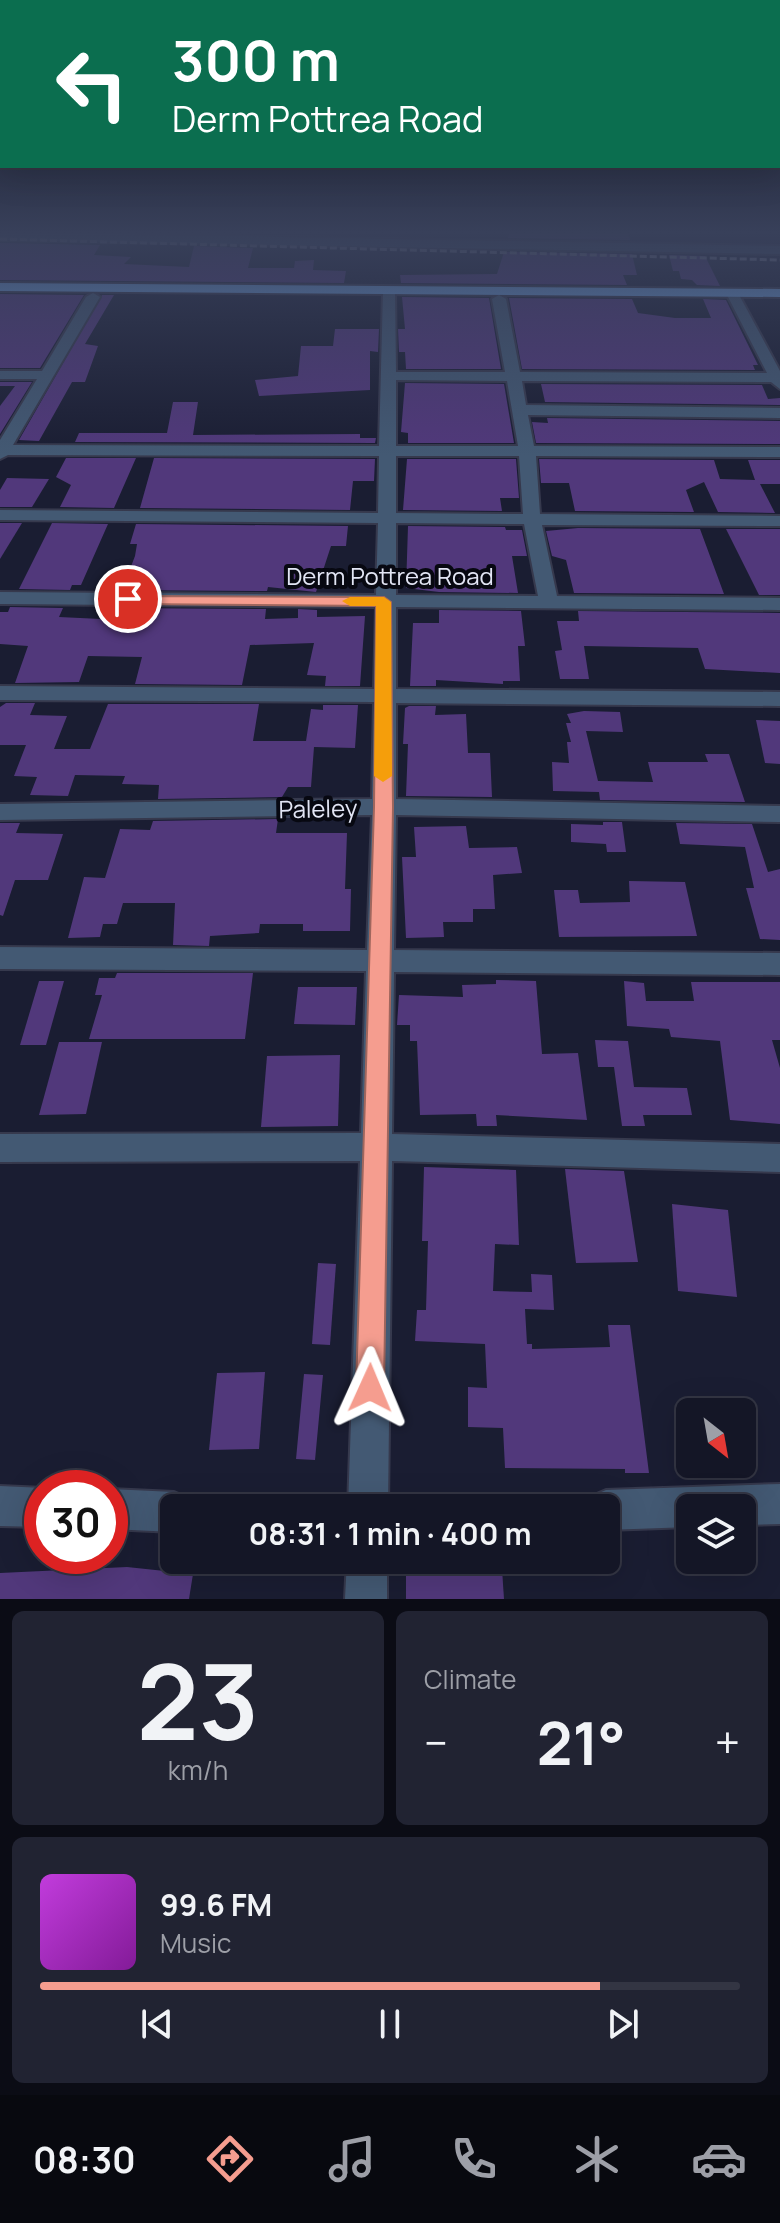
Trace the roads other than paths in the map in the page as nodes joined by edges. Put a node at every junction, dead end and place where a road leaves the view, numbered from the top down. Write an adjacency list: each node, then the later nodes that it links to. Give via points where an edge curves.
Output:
1 (87, 307): 6 (street)
2 (389, 307): 7 (street)
3 (500, 307): 8 (street)
4 (740, 307): 9 (street)
5 (0, 375): 6 (street)
6 (46, 375): 14 (street)
7 (388, 376): 8 (street); 12 (street)
8 (512, 376): 9 (street); 10 (street)
9 (779, 380)
10 (520, 410): 11 (street); 13 (street)
11 (780, 413)
12 (387, 450): 13 (street); 14 (street); 17 (street)
13 (527, 450): 15 (street); 18 (street)
14 (1, 451)
15 (780, 452)
16 (0, 515): 17 (street)
17 (385, 519): 18 (street); 21 (street)
18 (532, 520): 19 (street); 22 (street)
19 (780, 521)
20 (0, 598): 21 (street, Derm Pottrea Road)
21 (384, 602): 22 (street, Derm Pottrea Road); 25 (street)
22 (549, 603): 23 (street, Derm Pottrea Road)
23 (780, 604)
24 (0, 693): 25 (street)
25 (383, 697): 26 (street); 27 (street)
26 (780, 699)
27 (384, 807): 28 (street, Paleley); 29 (street, Paleley); 31 (street)
28 (0, 812)
29 (780, 814)
30 (0, 958): 31 (street)
31 (378, 961): 32 (street); 33 (street)
32 (780, 964)
33 (374, 1147): 34 (street); 35 (street); 36 (street)
34 (0, 1148)
35 (780, 1158)
36 (368, 1494)
37 (780, 1504): 41 (street)
38 (0, 1506): 39 (street)
39 (24, 1507)
40 (128, 1510): 42 (street)
41 (620, 1510)
42 (160, 1511)
43 (367, 1574): 44 (street)
44 (366, 1599)

